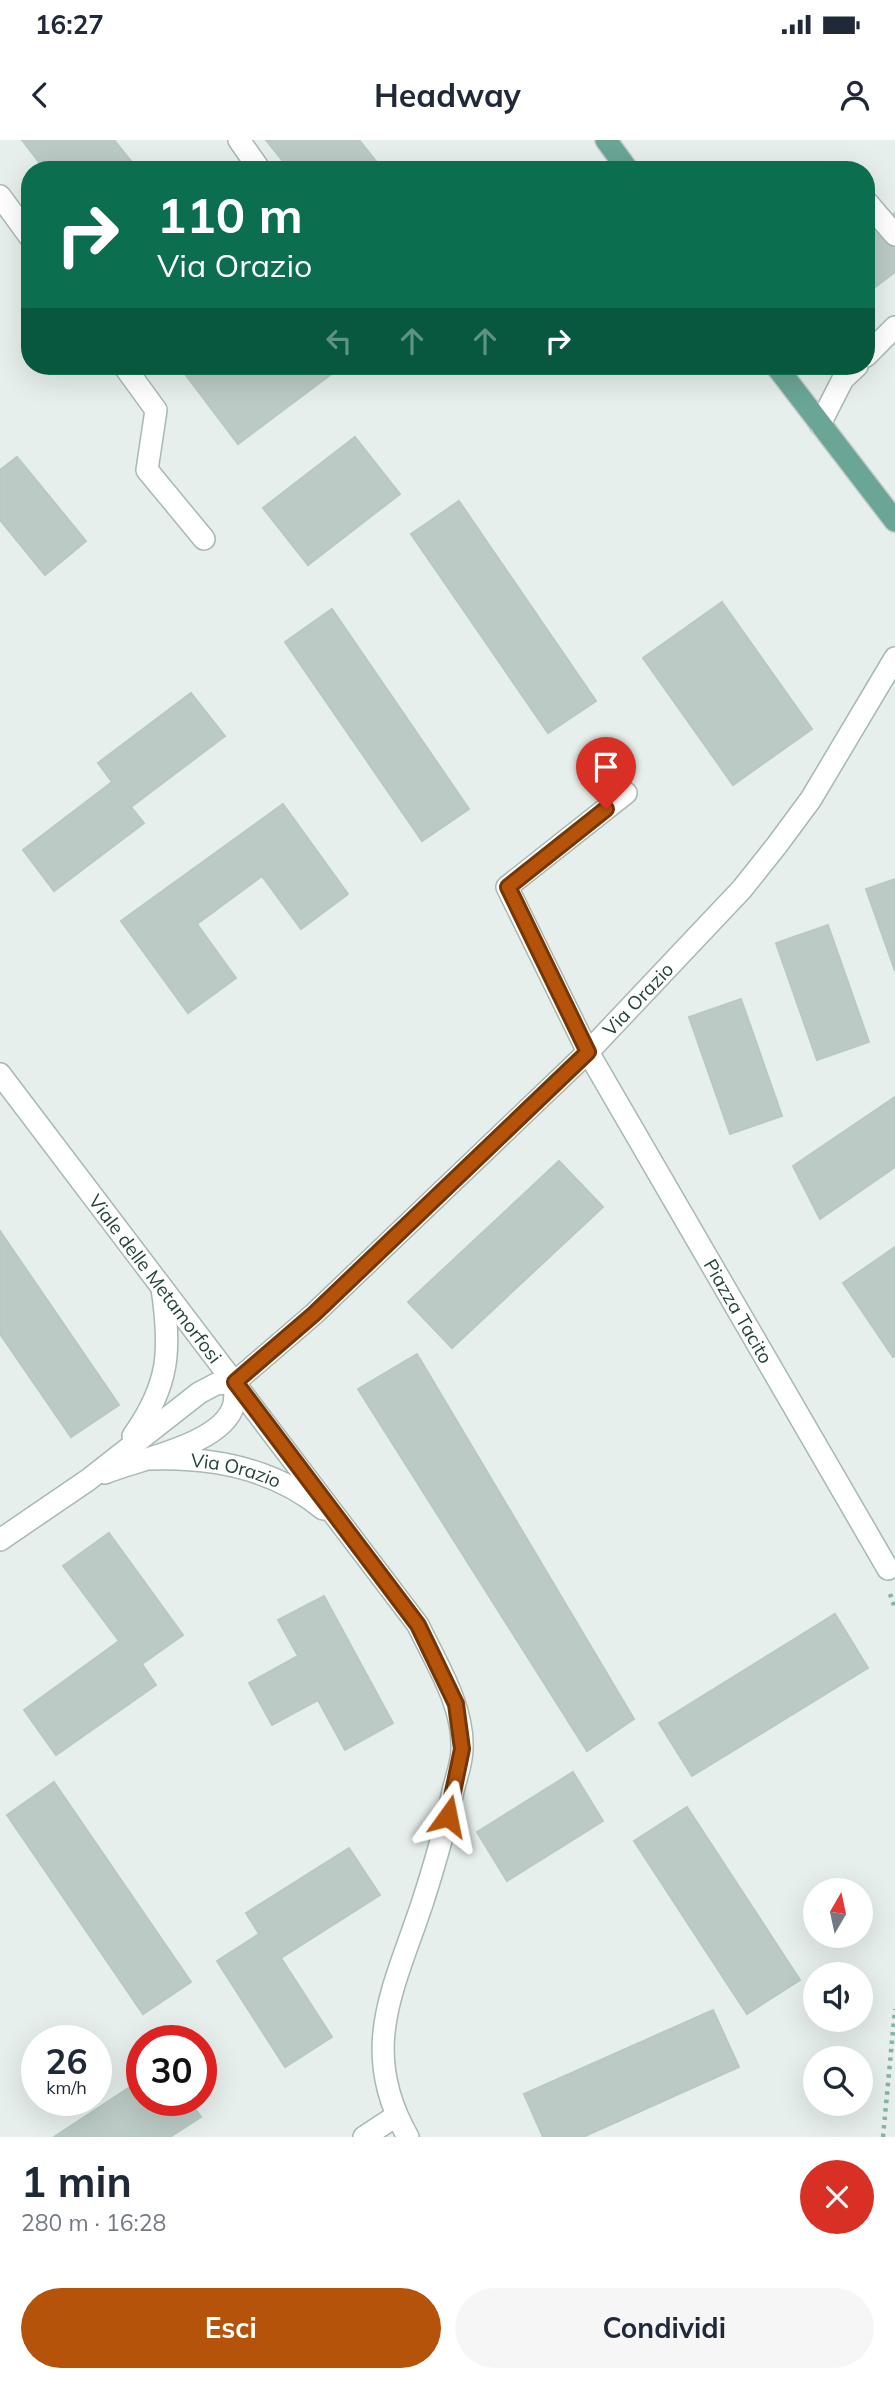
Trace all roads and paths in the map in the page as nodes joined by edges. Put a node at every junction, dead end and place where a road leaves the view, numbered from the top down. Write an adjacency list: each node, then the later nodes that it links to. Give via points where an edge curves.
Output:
1 (239, 140): 3 (street)
2 (606, 140): 4 (main road)
3 (254, 161)
4 (621, 161)
5 (0, 196): 7 (street)
6 (875, 211): 8 (street)
7 (21, 225)
8 (895, 234)
9 (895, 327): 10 (street)
10 (875, 347)
11 (131, 375): 16 (street, via 156,410 147,470)
12 (783, 375): 14 (main road)
13 (848, 375): 14 (street)
14 (820, 424): 15 (main road)
15 (895, 521)
16 (204, 539)
17 (895, 657): 19 (street, Via Orazio, via 811,799 777,845 742,889)
18 (626, 793): 19 (street, Piazza Tacito, via 508,887)
19 (588, 1052): 22 (street, Via Orazio, via 325,1304); 28 (street, Piazza Tacito)
20 (0, 1074): 21 (street, Viale delle Metamorfosi)
21 (162, 1286): 22 (street, Viale delle Metamorfosi); 23 (street, Via Orazio, via 168,1329 164,1376 152,1409)
22 (235, 1382): 23 (street, Via Orazio, via 216,1384 199,1393); 24 (street, Via Orazio, via 234,1407 224,1420 205,1436); 26 (street, Viale delle Metamorfosi)
23 (124, 1450): 25 (street, Via Orazio)
24 (151, 1459): 25 (street, Via Orazio); 26 (street, Via Orazio, via 231,1464 275,1479 311,1498)
25 (88, 1480): 27 (street, Via Orazio)
26 (346, 1528): 30 (street, Viale delle Metamorfosi, via 418,1625 456,1704 462,1749 448,1816 384,2020 386,2086)
27 (0, 1540)
28 (888, 1569)
29 (895, 2009): 33 (path)
30 (396, 2116): 31 (street); 32 (street, Viale delle Metamorfosi)
31 (364, 2137)
32 (408, 2137)
33 (883, 2137)

